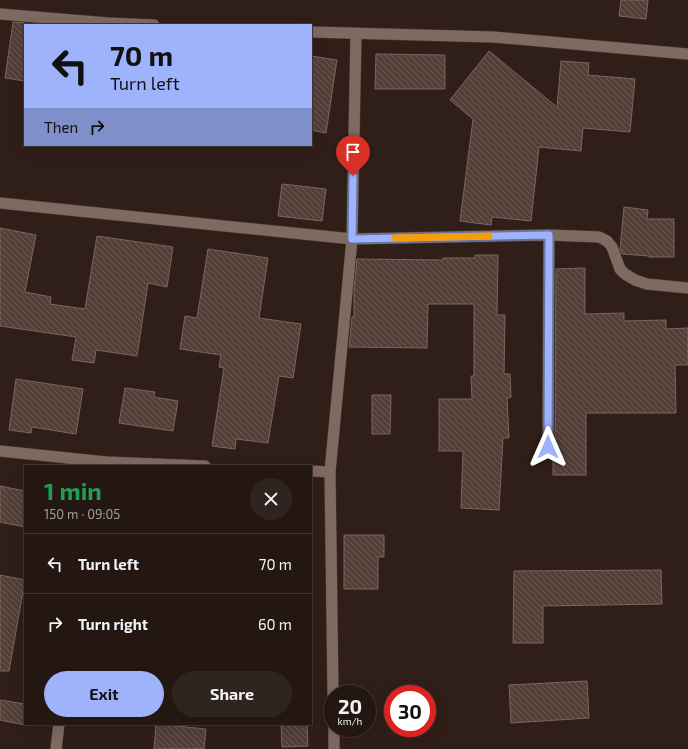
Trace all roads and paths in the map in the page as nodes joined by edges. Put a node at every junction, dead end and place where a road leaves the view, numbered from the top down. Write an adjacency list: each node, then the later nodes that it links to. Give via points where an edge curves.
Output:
1 (0, 14): 2 (street)
2 (131, 24)
3 (312, 32): 4 (street)
4 (356, 34): 5 (street, via 493,37); 8 (street)
5 (688, 54)
6 (0, 203): 8 (street)
7 (549, 235): 8 (street); 9 (street, via 604,238 612,247 620,269 635,280 647,284); 10 (street)
8 (352, 239): 15 (street)
9 (688, 288)
10 (548, 447)
11 (0, 451): 12 (street)
12 (105, 464): 13 (street)
13 (155, 465)
14 (312, 471): 15 (street)
15 (330, 472): 16 (street)
16 (333, 685)
17 (59, 725): 19 (street)
18 (334, 737): 20 (street)
19 (56, 749)
20 (334, 749)

